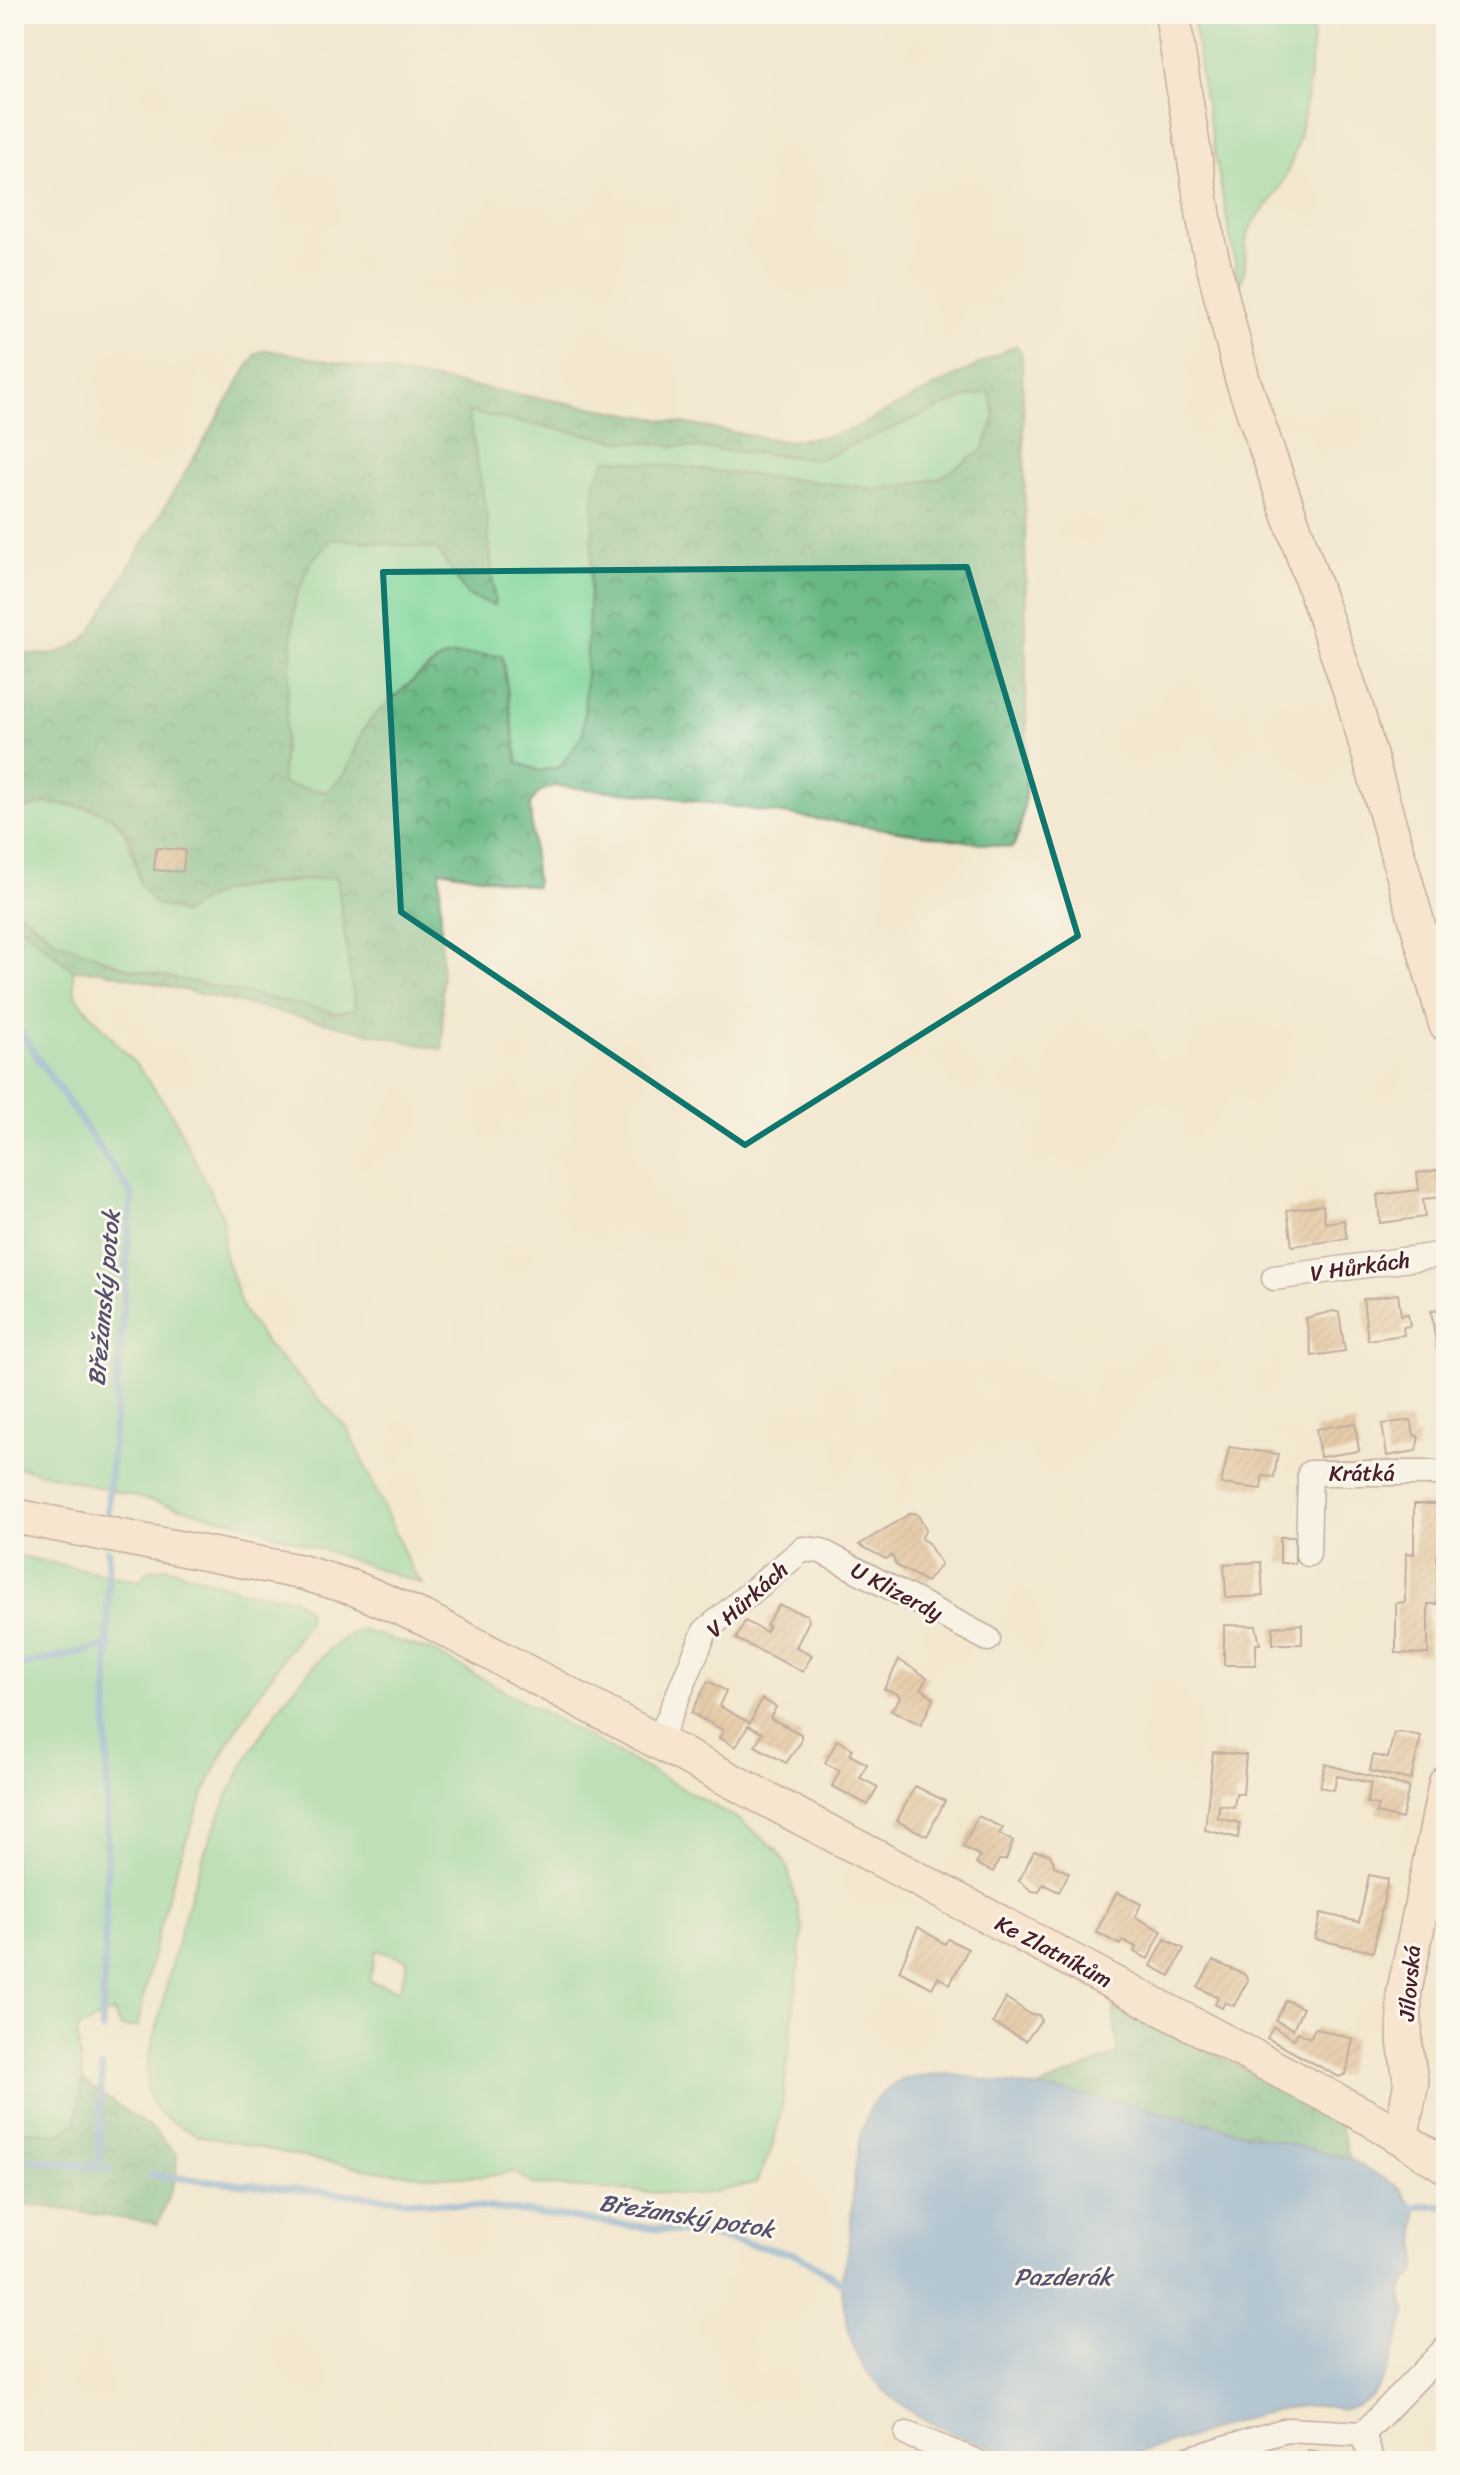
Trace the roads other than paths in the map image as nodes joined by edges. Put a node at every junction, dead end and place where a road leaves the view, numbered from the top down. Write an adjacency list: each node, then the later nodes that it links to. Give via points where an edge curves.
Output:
1 (1172, 14): 2 (main road, via 1208,243 1242,378 1354,701)
2 (1446, 1024)
3 (1446, 1254): 4 (street, V Hůrkách)
4 (1274, 1278)
5 (1446, 1473): 8 (street, Krátká, via 1310,1473)
6 (14, 1516): 10 (main road, Ke Zlatníkům, via 301,1572 354,1588 428,1620)
7 (803, 1549): 9 (street, U Klizerdy, via 821,1551); 10 (street, V Hůrkách, via 705,1631)
8 (1308, 1554)
9 (988, 1639)
10 (659, 1741): 12 (main road, Ke Zlatníkům)
11 (1446, 1783): 12 (main road, Jílovská, via 1404,1993 1411,2084)
12 (1401, 2137): 13 (main road, Ke Zlatníkům)
13 (1446, 2166)
14 (1446, 2348): 16 (street)
15 (907, 2434): 17 (street)
16 (1363, 2434): 18 (street, via 1287,2430); 19 (street)
17 (975, 2461)
18 (1181, 2461)
19 (1372, 2461)

